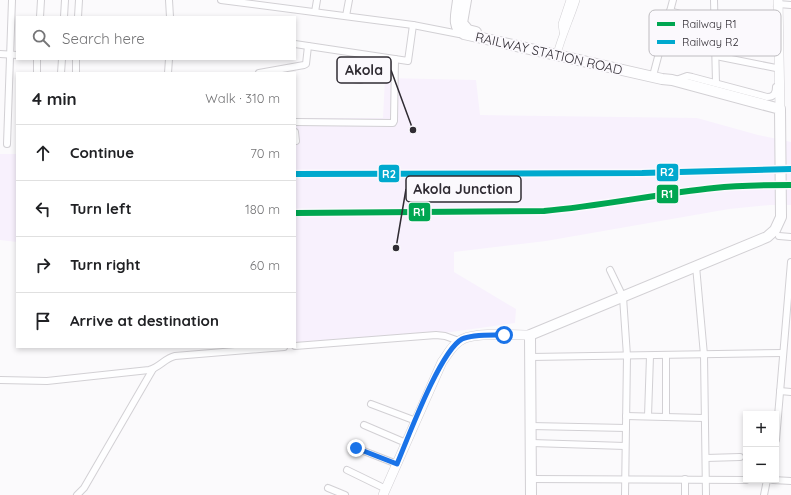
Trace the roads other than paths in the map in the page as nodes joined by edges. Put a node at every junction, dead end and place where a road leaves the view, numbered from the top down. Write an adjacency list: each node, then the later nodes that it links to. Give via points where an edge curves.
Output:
1 (12, 0): 33 (street)
2 (41, 0): 21 (street)
3 (65, 0): 22 (street)
4 (79, 0): 23 (street)
5 (170, 0): 24 (street)
6 (221, 0): 15 (street)
7 (317, 0): 20 (street)
8 (349, 0): 25 (street)
9 (458, 0): 27 (highway, RAILWAY STATION ROAD, via 455,24)
10 (466, 0): 27 (highway, RAILWAY STATION ROAD)
11 (570, 0): 28 (street, via 562,24)
12 (576, 0): 28 (street, via 568,25)
13 (674, 0): 18 (street)
14 (714, 0): 19 (street)
15 (236, 1): 20 (street)
16 (778, 4): 17 (street)
17 (791, 5)
18 (670, 10)
19 (714, 10)
20 (315, 12): 25 (street)
21 (40, 16)
22 (64, 16)
23 (78, 16)
24 (170, 16)
25 (346, 16): 26 (street)
26 (413, 25): 27 (street, via 459,34); 40 (street, via 408,61)
27 (462, 30): 31 (highway, RAILWAY STATION ROAD)
28 (563, 31): 31 (street)
29 (296, 44): 30 (street)
30 (308, 46): 34 (street); 50 (street, via 306,64)
31 (558, 52): 51 (highway, RAILWAY STATION ROAD); 53 (highway, RAILWAY STATION ROAD)
32 (0, 54): 33 (street)
33 (10, 54): 35 (street); 57 (street)
34 (364, 54): 40 (street); 52 (street, via 363,78)
35 (16, 55)
36 (658, 56): 51 (street)
37 (716, 56): 45 (street); 54 (street)
38 (776, 56): 45 (street)
39 (779, 56): 55 (main road)
40 (395, 59): 56 (street, via 393,123)
41 (37, 60): 46 (street)
42 (62, 60): 47 (street)
43 (76, 60): 48 (street)
44 (169, 60): 49 (street)
45 (776, 68): 54 (street, via 776,92 770,97)
46 (36, 72)
47 (61, 72)
48 (76, 72)
49 (168, 72)
50 (264, 72)
51 (654, 72): 53 (highway, RAILWAY STATION ROAD)
52 (352, 79)
53 (673, 80): 54 (street, via 690,76); 55 (highway, RAILWAY STATION ROAD)
54 (716, 83)
55 (780, 109): 61 (highway, via 782,217 779,224 767,237)
56 (296, 122)
57 (7, 144)
58 (779, 236): 59 (street)
59 (791, 237)
60 (791, 262): 68 (street)
61 (698, 265): 63 (highway); 70 (street)
62 (610, 270): 63 (street)
63 (623, 297): 64 (highway); 72 (street)
64 (530, 335): 65 (main road, via 486,335 463,338); 71 (highway)
65 (459, 341): 66 (street, via 436,335); 84 (main road, via 442,362)
66 (296, 346)
67 (272, 348): 74 (street, via 175,356)
68 (783, 353): 70 (street); 76 (street)
69 (666, 355): 70 (street); 73 (street); 82 (street)
70 (704, 355): 83 (street)
71 (531, 356): 72 (street); 86 (highway)
72 (627, 356): 73 (street); 80 (street)
73 (650, 356): 81 (street)
74 (153, 369): 75 (street, via 47,381); 106 (street)
75 (0, 380)
76 (780, 391): 77 (street); 79 (street)
77 (791, 392)
78 (371, 404): 84 (street)
79 (778, 411)
80 (626, 416): 81 (street); 87 (street)
81 (648, 416): 82 (street)
82 (666, 417): 83 (street)
83 (704, 418): 93 (street)
84 (416, 421): 88 (main road)
85 (364, 425): 88 (street)
86 (531, 426): 87 (street); 89 (highway)
87 (626, 428): 90 (street)
88 (406, 443): 94 (main road)
89 (532, 443): 90 (street); 97 (highway)
90 (626, 446): 96 (street)
91 (356, 448): 94 (street)
92 (740, 457): 93 (street)
93 (706, 458): 99 (street)
94 (397, 464): 105 (main road)
95 (347, 470): 105 (street)
96 (625, 478): 97 (street); 98 (street); 109 (street)
97 (531, 479): 108 (highway)
98 (685, 479): 99 (street); 110 (street)
99 (706, 480): 100 (street); 111 (street)
100 (743, 480)
101 (779, 480): 102 (street)
102 (791, 481)
103 (766, 483): 112 (street)
104 (328, 488): 107 (street)
105 (385, 492)
106 (78, 495)
107 (345, 495)
108 (531, 495)
109 (625, 495)
110 (684, 495)
111 (706, 495)
112 (764, 495)

